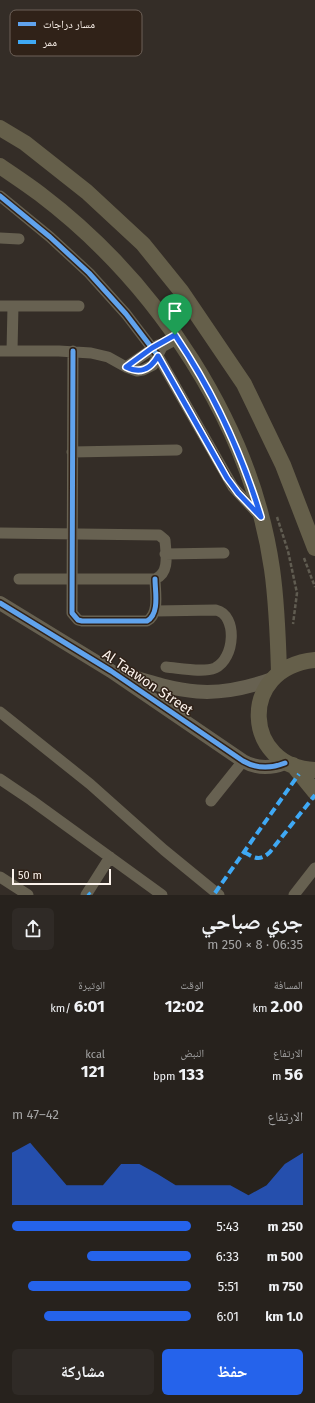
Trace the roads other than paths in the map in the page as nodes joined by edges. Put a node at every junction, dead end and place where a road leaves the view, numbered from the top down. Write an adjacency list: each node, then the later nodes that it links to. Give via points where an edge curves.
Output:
1 (0, 128): 19 (main road, via 25,143 87,192 143,244 181,291 244,384 283,465)
2 (0, 166): 9 (main road, via 40,194 110,257 136,285)
3 (0, 196): 13 (street, via 50,236 88,273 126,314)
4 (0, 238): 5 (street)
5 (19, 239)
6 (0, 306): 7 (street)
7 (13, 306): 8 (street); 12 (street)
8 (79, 306)
9 (176, 337): 13 (street); 16 (main road, via 202,377 233,438)
10 (0, 351): 12 (street)
11 (73, 351): 12 (street); 13 (street, via 108,358 126,367); 15 (street)
12 (12, 352)
13 (155, 352): 16 (street, via 230,482)
14 (177, 450): 15 (street)
15 (72, 452): 18 (street)
16 (261, 517): 30 (main road, via 272,568 278,620)
17 (0, 533): 18 (street)
18 (72, 534): 21 (street, via 159,535 165,540); 23 (street)
19 (315, 548)
20 (224, 553): 21 (street)
21 (165, 554): 24 (street, via 166,570)
22 (19, 578): 23 (street)
23 (71, 578): 24 (street); 26 (street, via 71,609 78,620 143,622 151,619)
24 (155, 579): 26 (street)
25 (0, 603): 29 (street, Al Taawon Street)
26 (155, 611): 28 (street, via 216,610 228,620 231,643 227,657 222,663 209,670)
27 (315, 660): 30 (main road, via 296,663)
28 (166, 667)
29 (111, 671): 30 (street, Al Taawon Street, via 163,686 207,693 251,687); 32 (street, Al Taawon Street)
30 (276, 675): 33 (main road, via 263,692 259,724 264,739 273,753)
31 (0, 712): 44 (street, via 90,784)
32 (243, 761): 33 (street, Al Taawon Street, via 259,767); 37 (street)
33 (289, 764): 34 (main road, via 300,769); 36 (main road)
34 (315, 770)
35 (0, 779): 38 (street)
36 (315, 792)
37 (211, 801)
38 (110, 857): 42 (street); 43 (street)
39 (315, 868): 45 (street)
40 (0, 877): 41 (street)
41 (28, 895)
42 (86, 895)
43 (162, 895)
44 (219, 895)
45 (294, 895)

